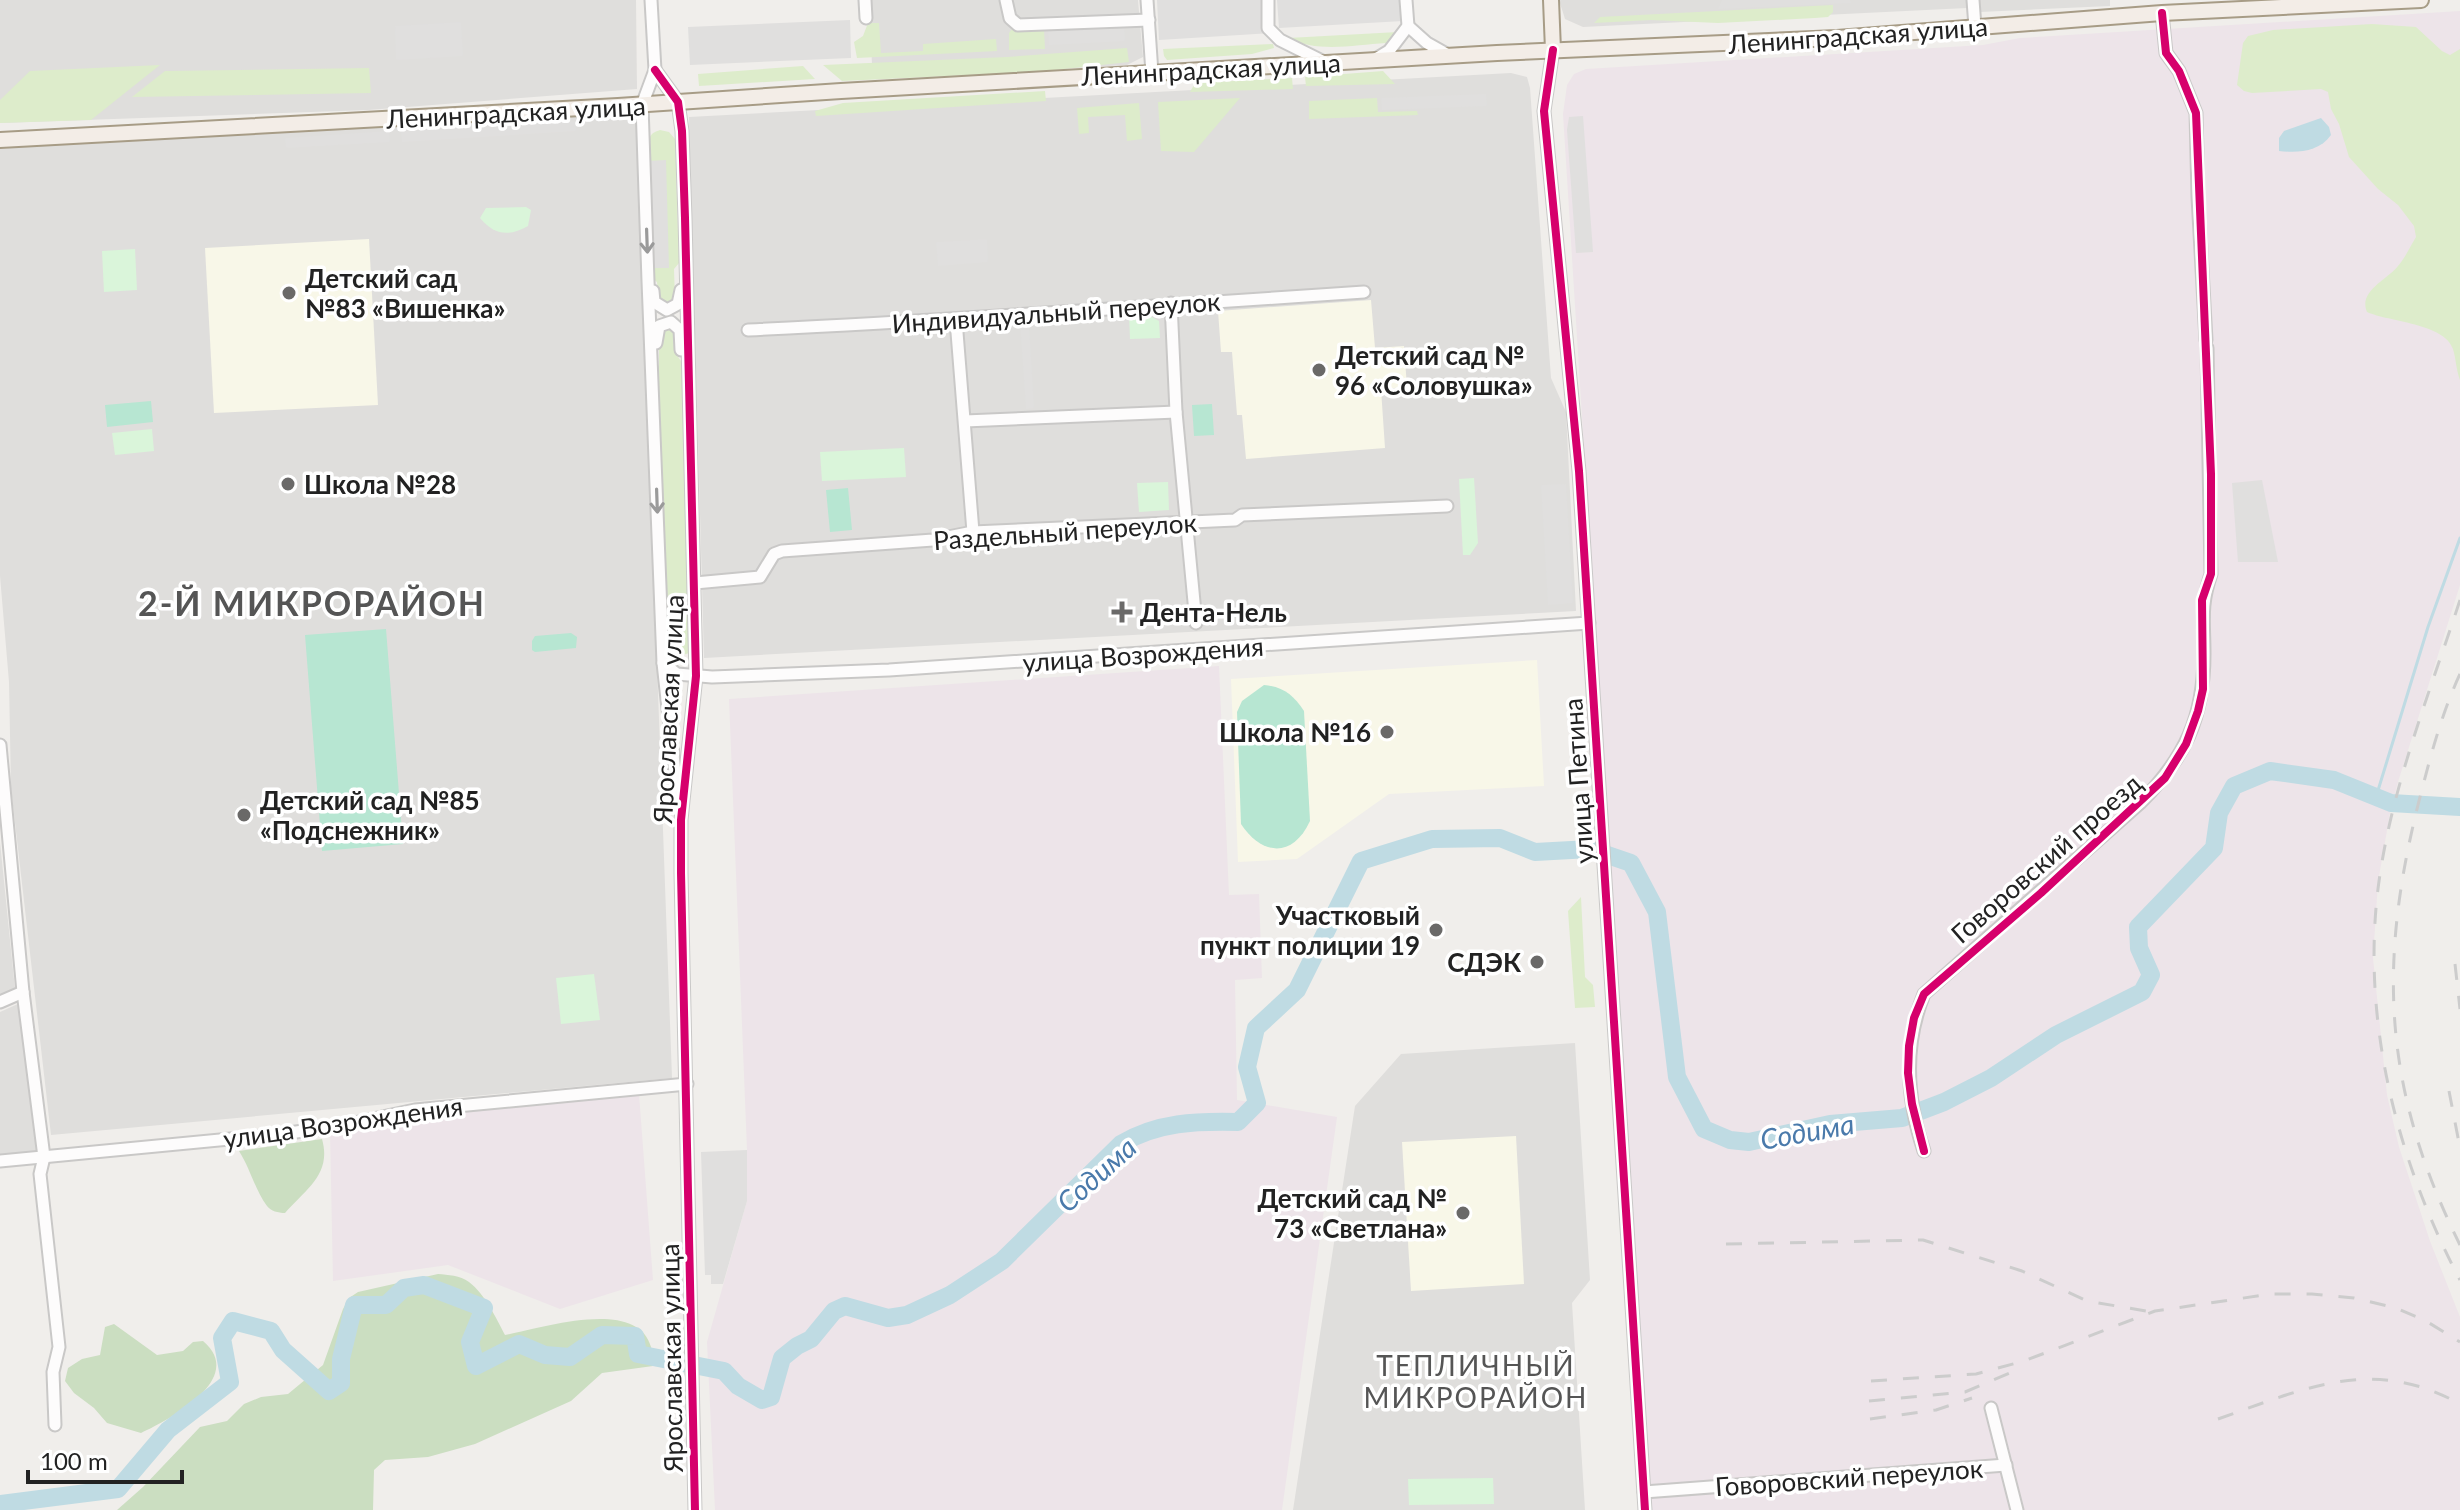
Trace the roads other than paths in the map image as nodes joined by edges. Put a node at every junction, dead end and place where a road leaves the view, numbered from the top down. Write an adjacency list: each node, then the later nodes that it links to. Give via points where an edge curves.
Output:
1 (651, 0): 19 (street)
2 (865, 0): 11 (street)
3 (1147, 0): 12 (street)
4 (1406, 0): 13 (street)
5 (1551, 0): 15 (main road, улица Петина)
6 (1973, 0): 14 (street)
7 (2421, 0): 10 (main road, Ленинградская улица)
8 (1267, 2): 18 (street, via 1268,28 1280,40)
9 (1006, 3): 12 (street, via 1014,23 1028,26)
10 (2162, 13): 14 (main road, Ленинградская улица); 47 (street, Говоровский проезд, via 2166,53 2196,113 2211,574 2202,600 2203,689 2194,728 2165,778 1924,994 1909,1046 1912,1104)
11 (866, 18)
12 (1149, 20): 20 (street)
13 (1408, 26): 16 (street); 17 (street, via 1389,51)
14 (1975, 27): 15 (main road, Ленинградская улица)
15 (1553, 50): 16 (main road, Ленинградская улица); 39 (street, улица Петина, via 1544,111)
16 (1450, 56): 17 (main road, Ленинградская улица)
17 (1373, 60): 18 (main road, Ленинградская улица)
18 (1326, 63): 20 (main road, Ленинградская улица)
19 (655, 70): 21 (street); 22 (street)
20 (1152, 73): 21 (main road, Ленинградская улица)
21 (678, 102): 22 (main road, Ленинградская улица); 24 (street, Ярославская улица)
22 (642, 105): 23 (main road, Ленинградская улица); 25 (street, Ярославская улица, one-way to 25)
23 (0, 140)
24 (687, 269): 25 (street, Ярославская улица, via 680,273 680,302 671,309 654,302); 30 (street, Ярославская улица)
25 (648, 281): 31 (street, Ярославская улица)
26 (1364, 292): 27 (street, Индивидуальный переулок)
27 (1171, 303): 28 (street, Индивидуальный переулок); 32 (street)
28 (956, 320): 29 (street, Индивидуальный переулок); 33 (street)
29 (748, 330)
30 (689, 359): 31 (street, Ярославская улица, via 681,353 680,330 666,322 657,330); 37 (street, Ярославская улица)
31 (652, 366): 40 (street, Ярославская улица, one-way to 40)
32 (1176, 412): 33 (street); 35 (street)
33 (965, 421): 36 (street)
34 (1447, 506): 35 (street, Раздельный переулок, via 1242,515)
35 (1186, 523): 36 (street, Раздельный переулок); 38 (street)
36 (973, 532): 37 (street, Раздельный переулок, via 933,540 782,551 774,554 760,577)
37 (695, 583): 41 (street, Ярославская улица)
38 (1196, 623)
39 (1589, 623): 41 (street, улица Возрождения, via 889,670); 53 (street, улица Петина)
40 (663, 663): 41 (street, via 677,674); 43 (street, Ярославская улица)
41 (696, 676): 43 (street, Ярославская улица)
42 (0, 745): 44 (street)
43 (681, 820): 46 (street, Ярославская улица)
44 (23, 992): 45 (street); 48 (street)
45 (0, 1002)
46 (687, 1084): 48 (street, улица Возрождения, via 415,1110 282,1134); 54 (street, Ярославская улица)
47 (1924, 1151)
48 (44, 1157): 49 (street, улица Возрождения); 51 (street, via 40,1174 59,1347 53,1372)
49 (0, 1161)
50 (1991, 1408): 52 (street)
51 (55, 1425)
52 (2006, 1465): 53 (street, Говоровский переулок); 56 (street)
53 (1644, 1492): 55 (street, улица Петина)
54 (695, 1510)
55 (1645, 1510)
56 (2017, 1510)

